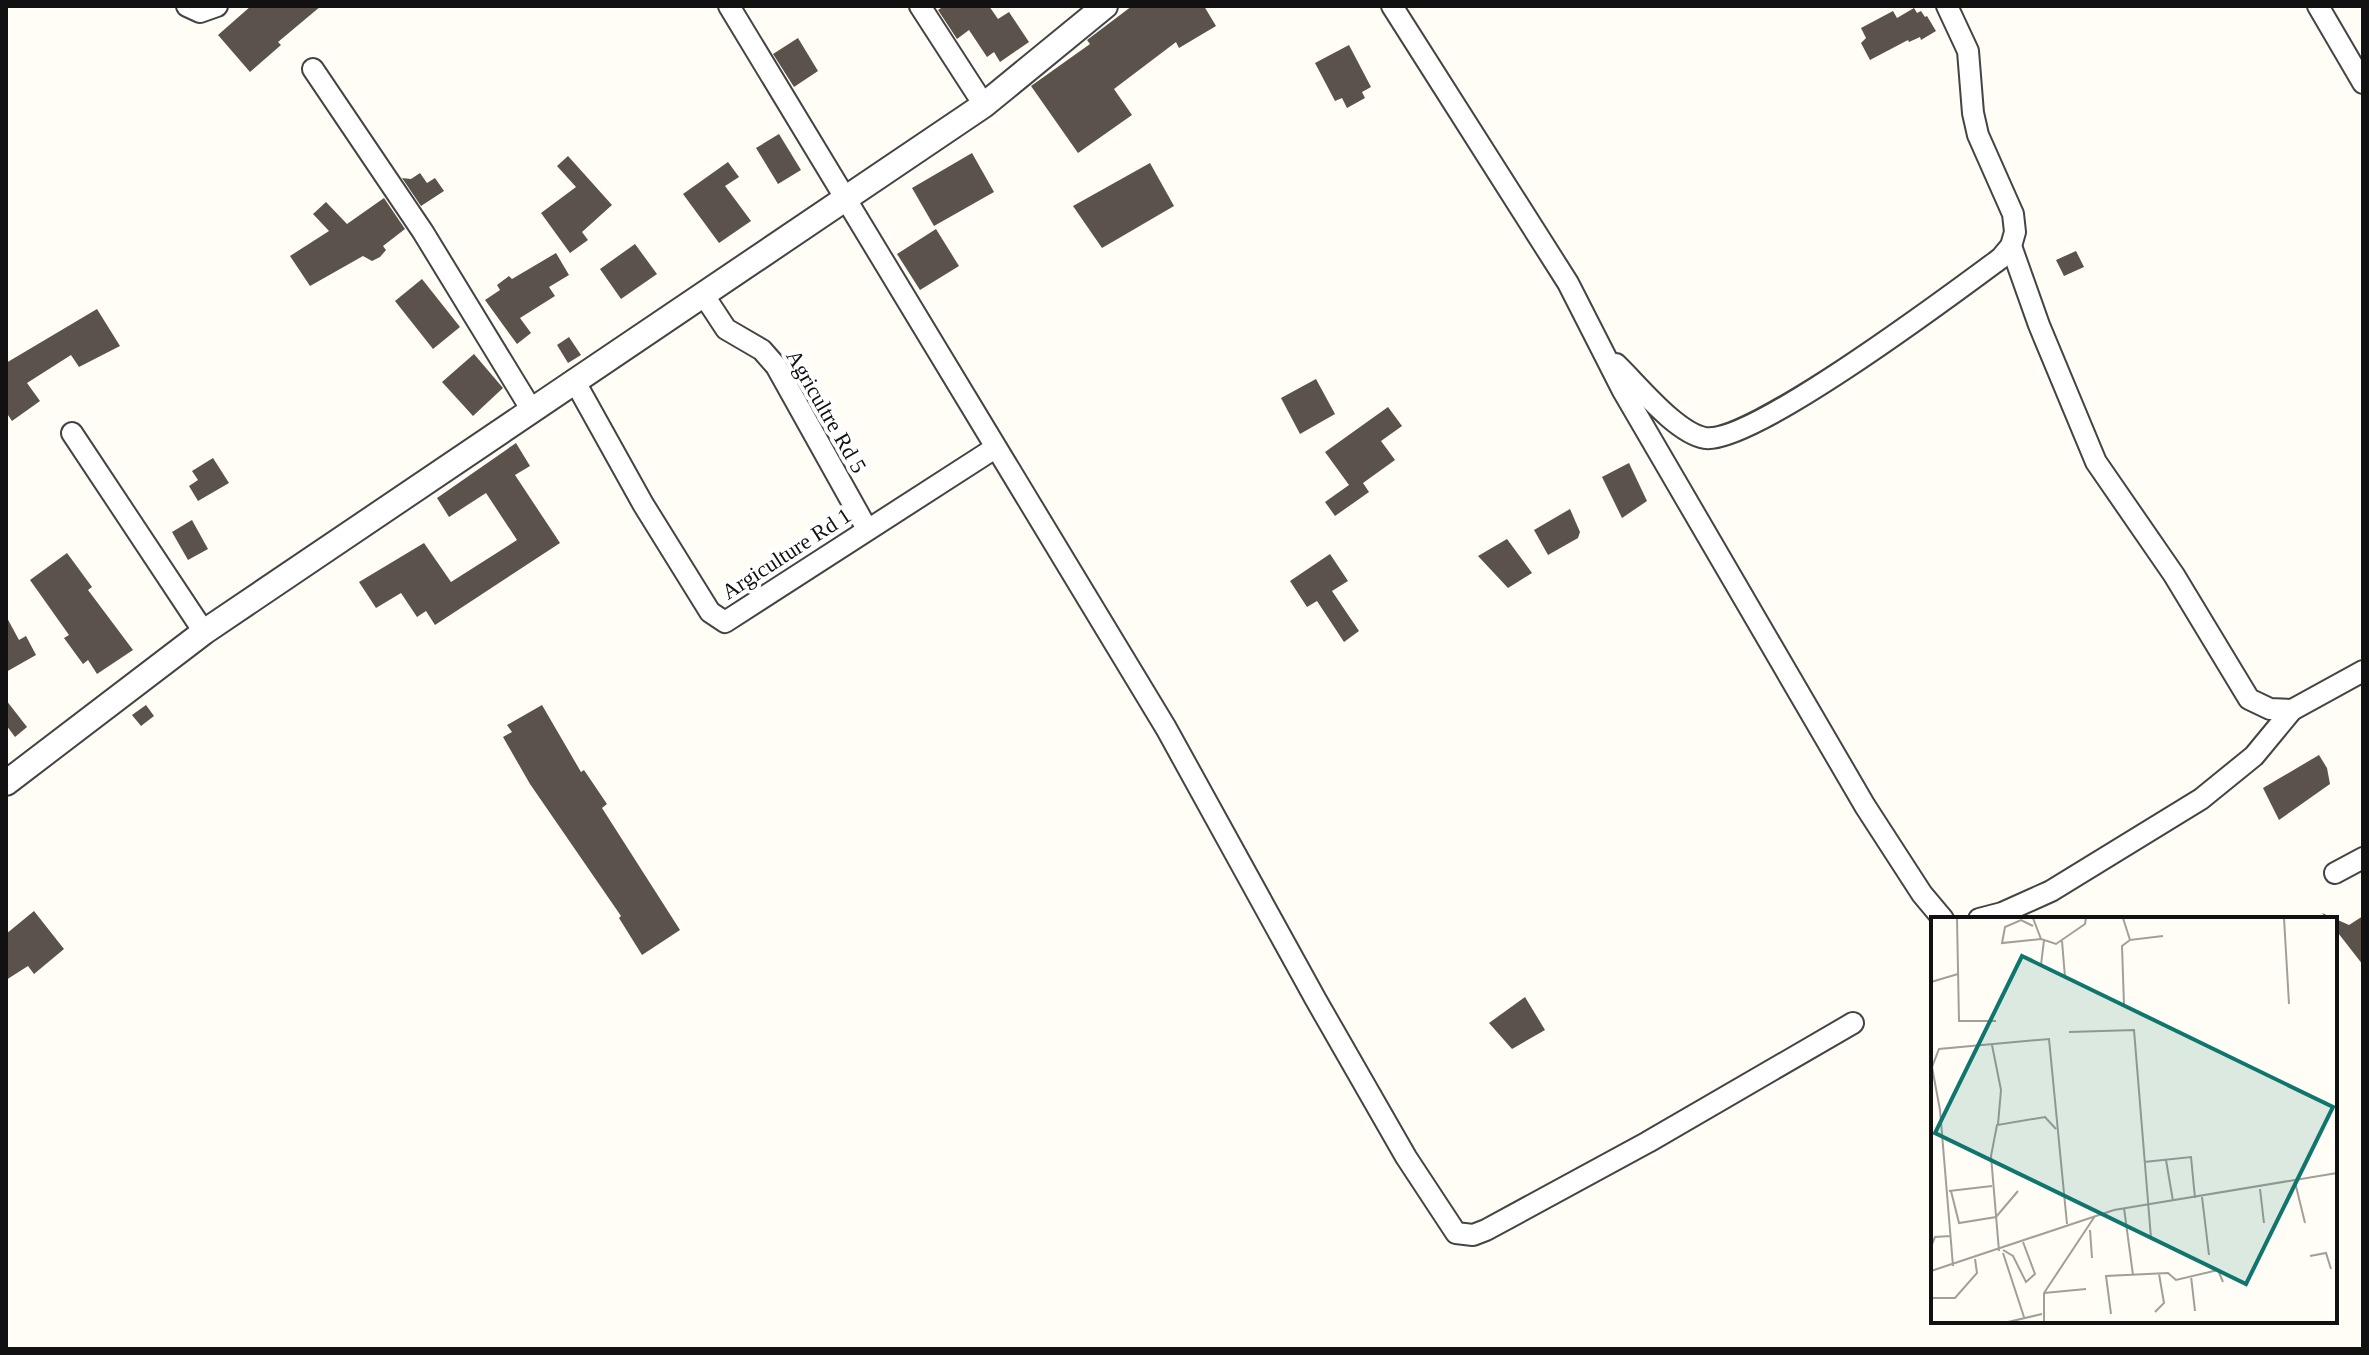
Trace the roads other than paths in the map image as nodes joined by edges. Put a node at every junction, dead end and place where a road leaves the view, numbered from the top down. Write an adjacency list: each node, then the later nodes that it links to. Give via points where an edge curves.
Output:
1 (187, 6): 2 (street, via 200,12)
2 (217, 6)
3 (729, 6): 12 (street)
4 (920, 6): 11 (street)
5 (1105, 6): 11 (street)
6 (1392, 6): 15 (street, via 1552,256)
7 (1947, 6): 13 (street, via 1968,51 1978,135 2013,214)
8 (2318, 6): 10 (street)
9 (313, 69): 17 (street, via 423,232)
10 (2363, 83)
11 (984, 105): 12 (street)
12 (846, 199): 14 (street); 19 (street)
13 (2011, 246): 15 (street, via 1910,323 1767,416 1719,439 1701,437 1676,422); 23 (street, via 2096,462 2174,575 2249,699 2270,709)
14 (703, 294): 16 (street); 20 (street, Agricultre Rd 5, via 726,329 762,350 776,366)
15 (1601, 349): 27 (street, via 1865,806)
16 (574, 380): 17 (street); 20 (street, Argiculture Rd 1, via 643,504 718,619 735,617)
17 (531, 409): 21 (street)
18 (72, 433): 21 (street)
19 (995, 448): 20 (street, Argiculture Rd 1); 29 (street, via 1166,728 1398,1144 1456,1233 1486,1230)
20 (867, 529)
21 (204, 632): 24 (street)
22 (2363, 671): 23 (street)
23 (2292, 710): 28 (street, via 2254,756 2201,799 2051,891)
24 (7, 780)
25 (2363, 858): 26 (street)
26 (2335, 873)
27 (1941, 917)
28 (1987, 917)
29 (1853, 1023)

